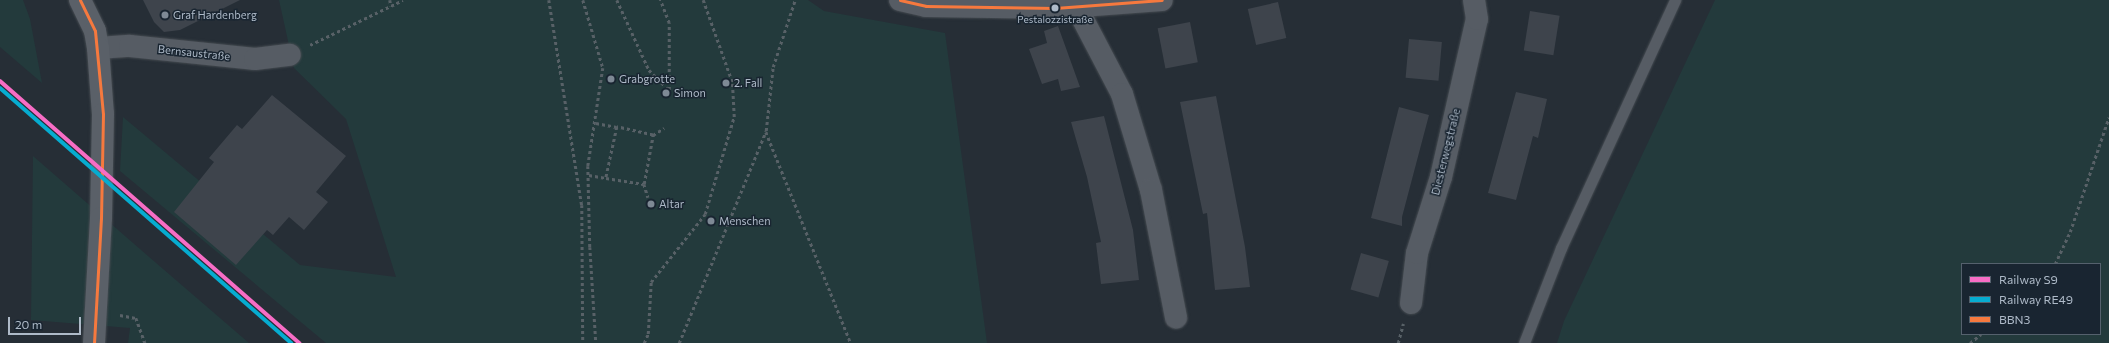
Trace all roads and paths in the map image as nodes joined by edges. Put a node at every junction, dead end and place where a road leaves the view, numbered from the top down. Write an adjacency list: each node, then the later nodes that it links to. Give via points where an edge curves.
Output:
1 (80, 0): 16 (main road, via 95,31)
2 (390, 0): 14 (path)
3 (403, 0): 14 (path)
4 (549, 0): 35 (path, via 582,205)
5 (583, 0): 19 (path, via 603,68)
6 (617, 0): 7 (path, via 649,70 669,90 669,23)
7 (660, 0)
8 (703, 0): 37 (path, via 732,82 734,117 705,214 651,282 648,334)
9 (795, 0): 22 (path, via 773,67)
10 (900, 0): 15 (street, via 926,6)
11 (1162, 0): 15 (street)
12 (1474, 0): 29 (street, Diesterwegstraße, via 1477,19 1441,177 1417,253)
13 (1675, 0): 40 (lane, via 1561,248)
14 (392, 6): 17 (path)
15 (1076, 6): 31 (street, via 1122,94 1151,190)
16 (98, 48): 17 (street, Bernsaustraße, via 130,46 255,59); 30 (main road, via 103,154)
17 (290, 55)
18 (2109, 117): 28 (path, via 2070,232)
19 (596, 123): 20 (path); 24 (path)
20 (617, 127): 23 (path); 25 (path)
21 (664, 128): 23 (path)
22 (766, 131): 38 (path); 39 (path)
23 (652, 135): 26 (path)
24 (588, 174): 25 (path); 36 (path)
25 (606, 178): 26 (path)
26 (644, 184): 27 (path)
27 (648, 197)
28 (2055, 263)
29 (1411, 303)
30 (95, 313): 33 (main road); 34 (path, via 136,318)
31 (1176, 318)
32 (1980, 335): 41 (path)
33 (94, 343)
34 (145, 343)
35 (583, 343)
36 (596, 343)
37 (644, 343)
38 (679, 343)
39 (852, 343)
40 (1524, 343)
41 (1970, 343)

